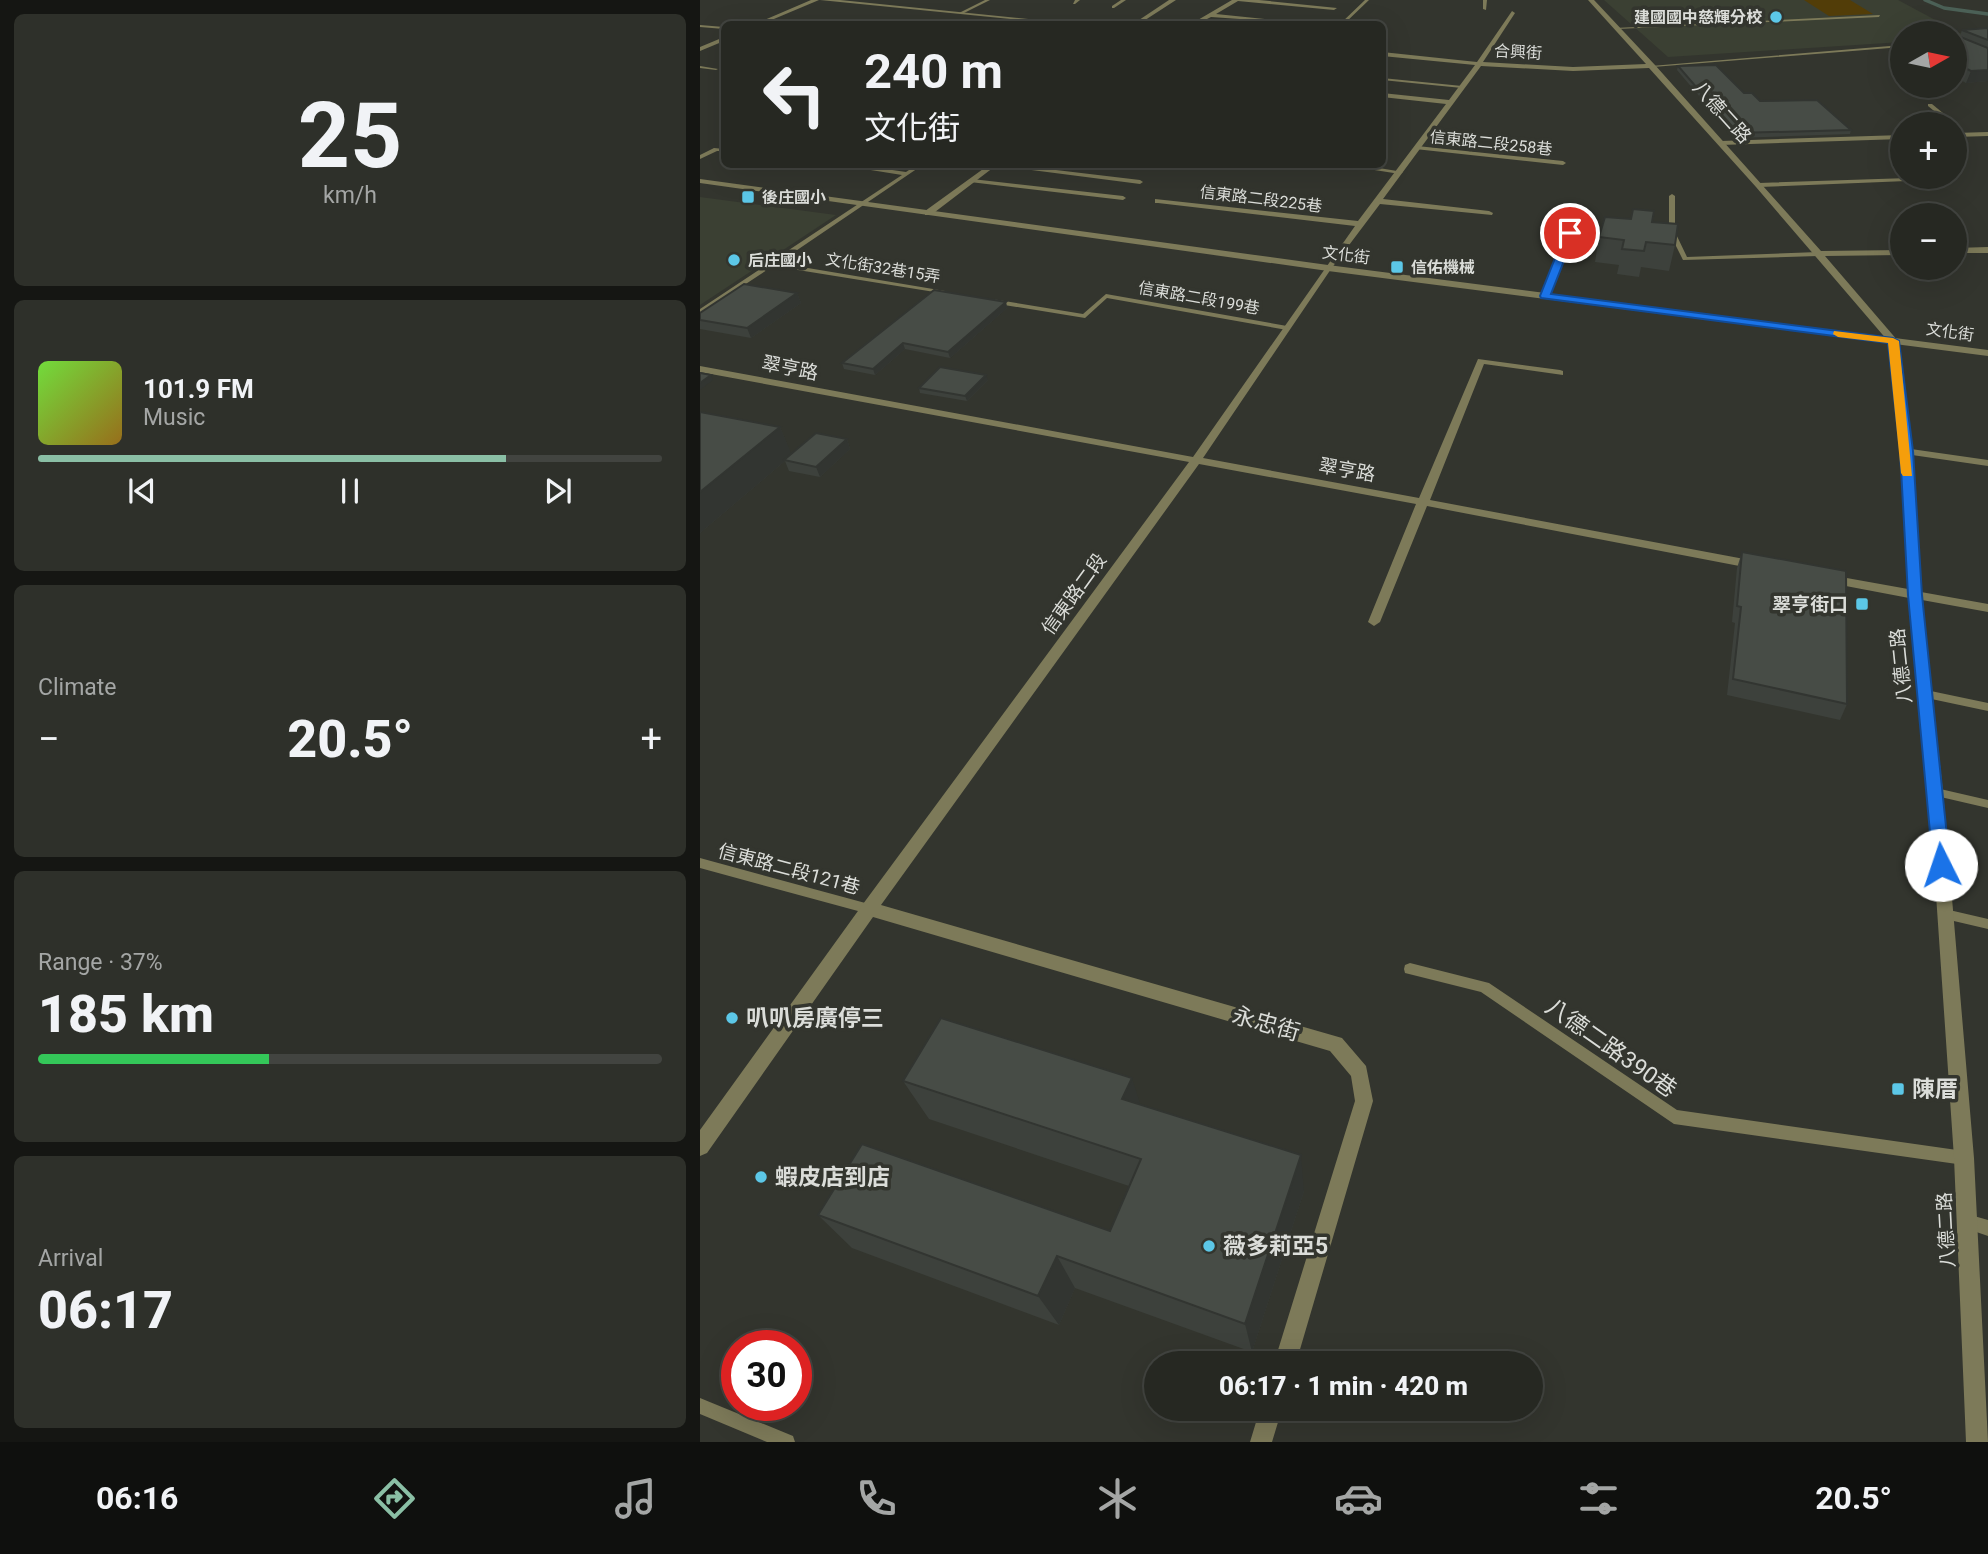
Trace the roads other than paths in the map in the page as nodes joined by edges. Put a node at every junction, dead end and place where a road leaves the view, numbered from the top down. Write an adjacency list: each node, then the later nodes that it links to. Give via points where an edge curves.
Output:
1 (816, 0): 18 (street)
2 (823, 0): 13 (street)
3 (988, 0): 13 (lane)
4 (1124, 0): 10 (lane)
5 (1173, 0): 20 (street)
6 (1238, 0): 11 (street); 15 (street)
7 (1367, 0): 23 (lane)
8 (1485, 0): 12 (lane)
9 (1591, 0): 26 (street, 八德二路)
10 (1114, 7)
11 (1334, 8)
12 (1485, 9)
13 (961, 13): 17 (street); 19 (street)
14 (1512, 13): 31 (street, 信東路二段)
15 (1210, 15): 21 (street); 22 (street)
16 (1879, 16): 26 (lane)
17 (950, 19)
18 (765, 21)
19 (1043, 21)
20 (1141, 21)
21 (1200, 21)
22 (1277, 21)
23 (1345, 21)
24 (700, 26): 25 (lane)
25 (721, 28)
26 (1617, 28): 32 (street, 八德二路)
27 (721, 40): 29 (street)
28 (1890, 47): 32 (lane)
29 (700, 49)
30 (1386, 54): 31 (street, 合興街)
31 (1479, 64): 32 (street, 合興街, via 1573,69); 36 (street, 信東路二段)
32 (1653, 66): 44 (street, 八德二路)
33 (700, 67): 34 (lane)
34 (716, 68)
35 (1386, 79): 36 (lane)
36 (1462, 87): 38 (street, 信東路二段)
37 (1386, 95): 38 (street)
38 (1451, 102): 45 (street, 信東路二段)
39 (1930, 105): 40 (lane)
40 (1938, 112)
41 (1988, 134): 42 (lane)
42 (1967, 135)
43 (1890, 137): 44 (lane)
44 (1721, 143): 60 (street, 八德二路)
45 (1417, 148): 48 (lane, 信東路二段258巷); 54 (street, 信東路二段)
46 (721, 150): 47 (lane)
47 (700, 158)
48 (1563, 163)
49 (864, 168): 55 (lane)
50 (916, 168): 55 (lane)
51 (991, 168): 57 (street)
52 (1019, 168): 59 (lane)
53 (1369, 168): 54 (lane)
54 (1400, 172): 64 (street, 信東路二段)
55 (908, 174): 65 (lane)
56 (700, 181): 65 (street, 文化街)
57 (972, 181): 62 (lane); 66 (street)
58 (1890, 181): 60 (lane)
59 (1140, 183)
60 (1759, 185): 73 (street, 八德二路)
61 (1672, 196): 73 (lane, via 1672,232 1685,259)
62 (1123, 198)
63 (1158, 201): 68 (street, 信東路二段225巷)
64 (1378, 201): 67 (street); 68 (street, 信東路二段)
65 (864, 204): 66 (street, 文化街); 74 (lane)
66 (928, 213): 75 (street, 文化街)
67 (1489, 214)
68 (1361, 224): 75 (street, 信東路二段)
69 (1570, 233): 77 (lane)
70 (1988, 250): 71 (street)
71 (1967, 251)
72 (1890, 252): 73 (street)
73 (1818, 254): 81 (street, 八德二路)
74 (772, 264): 76 (lane, 文化街32巷15弄); 79 (lane)
75 (1328, 268): 77 (street, 文化街); 80 (street, 信東路二段)
76 (949, 293)
77 (1545, 296): 81 (street, 文化街)
78 (990, 300): 80 (lane, 信東路二段199巷, via 1085,316 1106,296)
79 (700, 312)
80 (1287, 328): 86 (street, 信東路二段)
81 (1893, 341): 82 (street, 文化街); 85 (street, 八德二路)
82 (1988, 354)
83 (700, 369): 86 (street, 翠亨路)
84 (1560, 373): 88 (street, via 1481,361)
85 (1906, 451): 87 (street); 91 (street, 八德二路)
86 (1195, 462): 88 (street, 翠亨路); 99 (street, 信東路二段)
87 (1988, 463)
88 (1424, 501): 89 (street, 翠亨路); 93 (street)
89 (1765, 566)
90 (1819, 577): 91 (street)
91 (1915, 595): 92 (street); 94 (street, 八德二路)
92 (1988, 608)
93 (1374, 622)
94 (1926, 694): 95 (lane); 96 (street, 八德二路)
95 (1988, 707)
96 (1936, 792): 97 (lane); 100 (street, 八德二路)
97 (1988, 804)
98 (700, 863): 99 (lane, 信東路二段121巷)
99 (869, 909): 103 (street, 信東路二段); 107 (street, 永忠街, via 1336,1044 1360,1072 1364,1101)
100 (1945, 914): 101 (lane); 104 (street, 八德二路)
101 (1988, 924)
102 (1410, 970): 104 (lane, 八德二路390巷, via 1484,987 1674,1117)
103 (700, 1146)
104 (1964, 1158): 105 (street, 八德二路)
105 (1967, 1222): 106 (lane); 112 (street, 八德二路)
106 (1988, 1228)
107 (1289, 1351)
108 (700, 1406): 110 (lane)
109 (1267, 1421): 111 (street)
110 (788, 1442)
111 (1261, 1442)
112 (1977, 1442)

